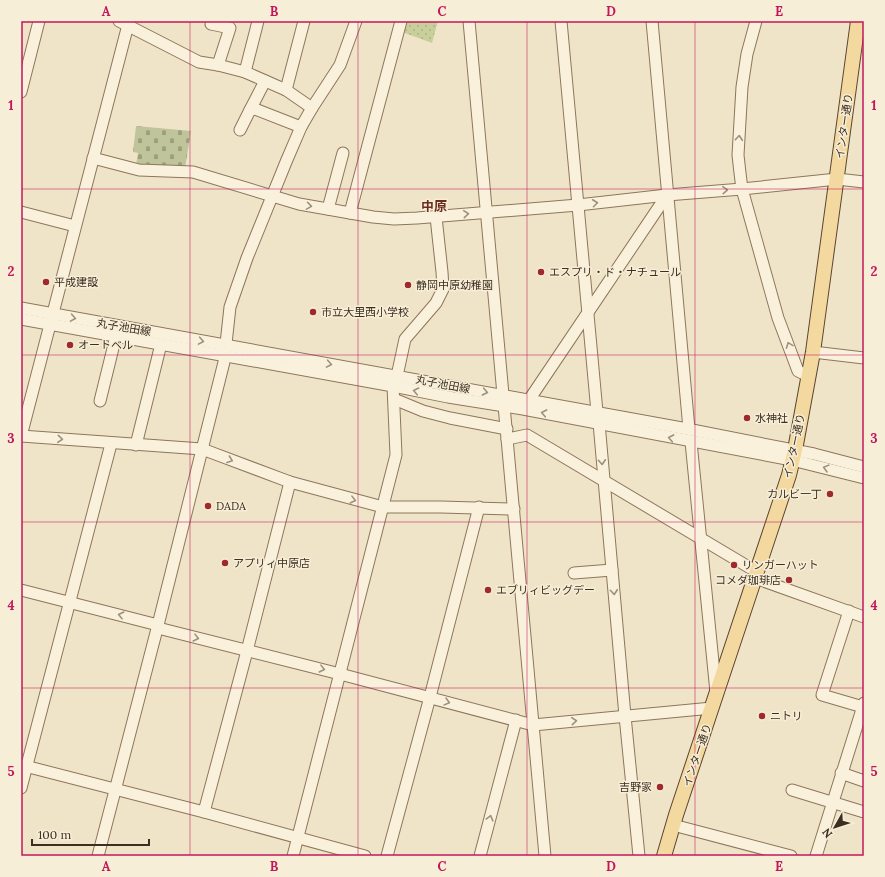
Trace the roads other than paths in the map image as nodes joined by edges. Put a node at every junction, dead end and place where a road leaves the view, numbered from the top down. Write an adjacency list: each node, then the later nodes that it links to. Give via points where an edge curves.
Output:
1 (39, 21): 17 (street)
2 (212, 21): 13 (street, via 211,24 230,28)
3 (258, 21): 14 (street)
4 (304, 21): 16 (street)
5 (356, 21): 18 (street, via 340,65)
6 (401, 21): 33 (street)
7 (469, 21): 32 (street)
8 (561, 21): 29 (street)
9 (652, 21): 27 (street)
10 (756, 21): 26 (street, one-way to 10, via 738,155 742,87)
11 (858, 21): 24 (main road, インター通り)
12 (125, 22): 13 (street, via 198,62); 23 (street)
13 (218, 65): 14 (street)
14 (245, 72): 15 (street)
15 (265, 81): 16 (street); 19 (street)
16 (286, 90): 18 (street)
17 (21, 92)
18 (312, 108): 20 (street)
19 (250, 110): 20 (street, via 255,109); 21 (street)
20 (302, 127): 28 (street)
21 (240, 130)
22 (343, 153): 30 (street)
23 (93, 158): 28 (street, via 139,170 193,172); 35 (street)
24 (837, 179): 25 (street); 26 (street); 43 (main road, インター通り)
25 (864, 182)
26 (742, 189): 27 (street, one-way to 26); 45 (street, one-way to 26, via 798,371 778,318)
27 (667, 195): 29 (street, one-way to 27); 37 (street); 52 (street)
28 (271, 196): 30 (street, one-way to 30); 42 (street, via 230,307)
29 (578, 205): 32 (street); 37 (street)
30 (328, 209): 33 (street)
31 (21, 212): 35 (street)
32 (486, 212): 34 (street, one-way to 32); 48 (street)
33 (350, 213): 34 (street, via 394,219)
34 (436, 217): 46 (street, via 443,289 436,303 405,339)
35 (75, 226): 39 (street)
36 (21, 308): 39 (street, 丸子池田線)
37 (588, 312): 49 (street); 51 (street)
38 (21, 319): 39 (street, 丸子池田線)
39 (51, 319): 40 (street, 丸子池田線); 42 (street, 丸子池田線, one-way to 42); 54 (street)
40 (116, 336): 41 (street, 丸子池田線); 50 (street)
41 (161, 344): 42 (street, 丸子池田線); 57 (street)
42 (225, 350): 46 (street, 丸子池田線); 58 (street)
43 (813, 352): 44 (street); 45 (main road, インター通り)
44 (864, 358)
45 (808, 376): 59 (main road, インター通り)
46 (395, 381): 47 (street); 48 (street, 丸子池田線, via 448,397)
47 (394, 399): 53 (street, via 423,411); 63 (street, via 396,455)
48 (504, 400): 49 (street, 丸子池田線); 51 (street, 丸子池田線, one-way to 48); 53 (street)
49 (530, 400): 51 (street, 丸子池田線)
50 (100, 401)
51 (598, 418): 52 (street, 丸子池田線); 55 (street, 丸子池田線, one-way to 51); 61 (street, one-way to 61)
52 (689, 429): 59 (street, 丸子池田線)
53 (507, 434): 61 (street, via 527,435); 65 (street)
54 (21, 436): 56 (street, one-way to 56)
55 (691, 442): 59 (street, 丸子池田線); 66 (street)
56 (111, 444): 57 (street); 71 (street)
57 (136, 445): 58 (street)
58 (202, 449): 62 (street, one-way to 62); 74 (street)
59 (794, 455): 60 (street, 丸子池田線); 69 (main road, インター通り)
60 (863, 472)
61 (603, 480): 66 (street); 67 (street)
62 (290, 482): 63 (street, one-way to 63); 75 (street)
63 (383, 507): 64 (street); 76 (street)
64 (479, 507): 65 (street); 77 (street)
65 (514, 509): 82 (street)
66 (701, 539): 69 (street); 78 (street)
67 (612, 570): 68 (street); 80 (street, one-way to 80)
68 (574, 573)
69 (756, 575): 72 (street); 78 (main road, インター通り)
70 (21, 590): 71 (street)
71 (70, 602): 74 (street, one-way to 71); 83 (street)
72 (849, 611): 73 (street); 79 (street, via 822,695)
73 (864, 617)
74 (158, 627): 75 (street, one-way to 75); 87 (street)
75 (247, 651): 76 (street, one-way to 76); 90 (street)
76 (340, 674): 77 (street); 93 (street)
77 (430, 698): 81 (street, one-way to 81); 98 (street)
78 (714, 701): 80 (street); 92 (main road, インター通り)
79 (863, 708): 84 (street)
80 (625, 716): 82 (street, one-way to 80); 101 (street)
81 (516, 720): 82 (street); 99 (street, one-way to 81)
82 (533, 725): 100 (street)
83 (24, 766): 86 (street); 87 (street)
84 (841, 773): 85 (street); 89 (street)
85 (864, 781)
86 (21, 788)
87 (115, 789): 90 (street); 95 (street)
88 (792, 790): 89 (street)
89 (833, 803): 91 (street); 104 (street)
90 (204, 812): 93 (street)
91 (864, 812)
92 (673, 825): 94 (street); 102 (main road, インター通り)
93 (297, 838): 96 (street); 97 (street)
94 (756, 852): 103 (street)
95 (98, 856)
96 (292, 856)
97 (365, 856)
98 (387, 856)
99 (480, 856)
100 (545, 856)
101 (639, 856)
102 (664, 856)
103 (791, 856)
104 (816, 856)

